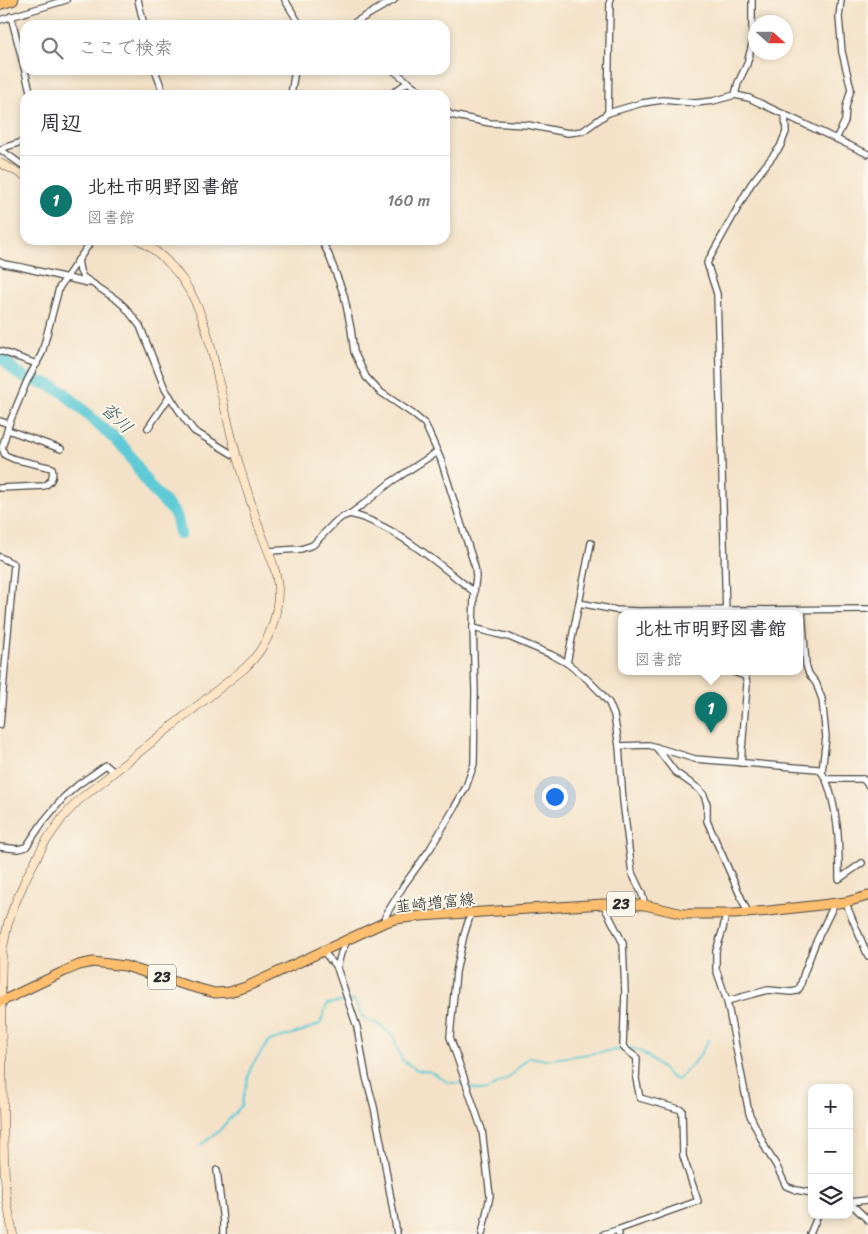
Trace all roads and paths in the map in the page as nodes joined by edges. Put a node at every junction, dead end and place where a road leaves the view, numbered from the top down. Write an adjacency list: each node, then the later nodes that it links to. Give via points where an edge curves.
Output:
1 (13, 0): 9 (highway)
2 (66, 0): 10 (street)
3 (138, 0): 12 (street)
4 (285, 0): 13 (street)
5 (394, 0): 14 (street)
6 (610, 0): 27 (street)
7 (752, 0): 26 (street, via 752,44)
8 (841, 0): 30 (street, via 842,52 851,89)
9 (0, 4)
10 (11, 16): 11 (street); 15 (street)
11 (0, 20)
12 (143, 20)
13 (297, 20)
14 (359, 20)
15 (20, 52)
16 (26, 75): 21 (street)
17 (157, 75): 22 (street)
18 (295, 75): 23 (street)
19 (399, 75): 20 (street)
20 (408, 82): 24 (street); 25 (street)
21 (30, 90)
22 (162, 90)
23 (292, 90)
24 (397, 90)
25 (419, 90)
26 (735, 95): 27 (street, via 695,103 663,100); 29 (street)
27 (608, 113): 28 (street, via 583,132 568,133)
28 (450, 114)
29 (785, 115): 30 (street); 61 (street, via 786,132 780,147 751,184 707,263 716,294)
30 (836, 139): 32 (street)
31 (20, 142): 34 (street, via 1,150)
32 (868, 154)
33 (0, 163): 35 (street)
34 (20, 163)
35 (20, 173)
36 (88, 245): 39 (street)
37 (147, 245): 51 (street, via 176,270 200,310)
38 (324, 245): 50 (street, via 344,295 354,352 366,377 425,424)
39 (78, 260): 41 (street); 42 (street, via 83,277)
40 (0, 262): 41 (street)
41 (66, 277): 42 (street); 44 (street, via 59,288)
42 (92, 284): 45 (street, via 126,307 140,326)
43 (0, 351): 44 (street)
44 (37, 364): 47 (street)
45 (170, 396): 48 (street); 51 (street, via 194,431)
46 (0, 421): 47 (street)
47 (9, 427): 49 (street); 52 (street, via 2,448 4,455 52,468 53,474 44,486)
48 (148, 428)
49 (61, 449)
50 (437, 452): 53 (street); 57 (street, via 476,567)
51 (237, 457): 55 (street)
52 (0, 488)
53 (350, 514): 55 (street, via 334,523 313,545); 57 (street, via 381,525)
54 (590, 543): 58 (street)
55 (270, 551): 71 (street, via 277,577 276,611 272,629 256,658)
56 (0, 557): 67 (street, via 14,564)
57 (474, 592): 64 (street)
58 (579, 603): 60 (street); 65 (street)
59 (868, 609): 62 (street)
60 (618, 610)
61 (726, 610)
62 (802, 610)
63 (803, 624): 72 (street, via 806,665 822,699 826,737)
64 (473, 628): 65 (street, via 509,637); 86 (street, via 474,764 452,812 399,893)
65 (567, 663): 68 (street, via 587,679 609,704)
66 (741, 675): 70 (street, via 747,684)
67 (0, 725)
68 (619, 746): 69 (street); 82 (street, via 632,873)
69 (656, 747): 70 (street, via 695,759); 84 (street, via 675,772 704,795 707,821)
70 (741, 762): 72 (street)
71 (114, 772): 76 (street, via 106,765 79,784 64,797 26,847); 92 (street, via 63,817 26,878 4,938)
72 (822, 772): 74 (street)
73 (865, 778): 74 (street); 75 (street)
74 (826, 779): 77 (street, via 838,834 839,879)
75 (868, 785)
76 (0, 847)
77 (862, 863)
78 (868, 896): 79 (main road, 韮崎増富線 / 23)
79 (846, 902): 80 (main road, 韮崎増富線 / 23); 89 (street)
80 (835, 903): 84 (main road, 韮崎増富線 / 23); 91 (street, via 797,991 768,990)
81 (603, 904): 82 (main road, 韮崎増富線 / 23); 83 (main road, 韮崎増富線 / 23); 98 (street, via 623,943 623,1046 637,1058 636,1079 640,1098 682,1110 683,1156 698,1201)
82 (645, 905): 85 (main road, 韮崎増富線 / 23, via 683,914)
83 (471, 913): 86 (main road, 韮崎増富線 / 23, via 420,916); 102 (street, via 456,972 450,1038 482,1130 490,1196)
84 (748, 913): 85 (main road, 韮崎増富線 / 23)
85 (726, 914): 91 (street, via 716,951 716,969)
86 (384, 923): 87 (main road, 韮崎増富線 / 23)
87 (347, 940): 88 (main road, 韮崎増富線 / 23); 90 (street)
88 (323, 951): 90 (street); 92 (main road, 韮崎増富線 / 23, via 246,987 228,992 185,985 125,966 93,962 65,971)
89 (868, 956)
90 (337, 968): 101 (street, via 357,1027)
91 (727, 1001): 94 (street, via 754,1125 786,1186)
92 (0, 1002): 99 (street, via 6,1196)
93 (217, 1170): 100 (street)
94 (808, 1192)
95 (868, 1200): 97 (street, via 849,1202)
96 (816, 1219): 104 (street)
97 (868, 1220)
98 (618, 1232): 103 (street)
99 (13, 1234)
100 (223, 1234)
101 (398, 1234)
102 (482, 1234)
103 (604, 1234)
104 (810, 1234)

